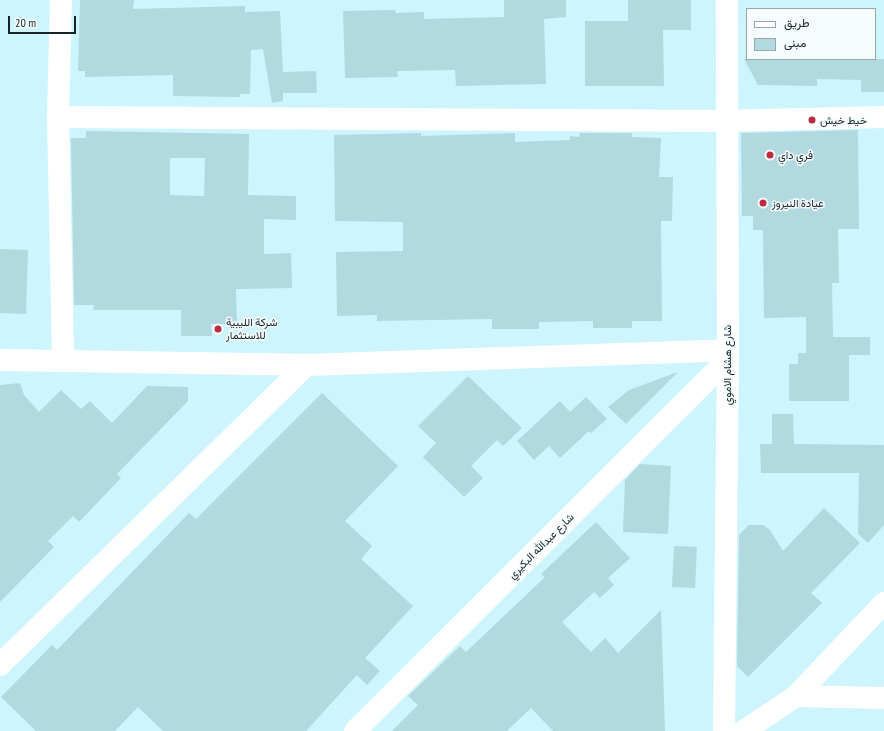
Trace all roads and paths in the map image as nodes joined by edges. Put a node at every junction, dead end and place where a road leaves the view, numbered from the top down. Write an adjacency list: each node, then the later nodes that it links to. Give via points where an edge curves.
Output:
1 (61, 0): 3 (street)
2 (727, 0): 5 (street, شارع هشام الاموي)
3 (58, 117): 5 (street); 8 (street)
4 (884, 117): 5 (street)
5 (725, 121): 6 (street, شارع هشام الاموي)
6 (728, 355): 9 (street); 14 (street, شارع عبدالله البكيري); 15 (street, شارع هشام الاموي)
7 (0, 360): 8 (street)
8 (63, 360): 9 (street)
9 (306, 365): 11 (street)
10 (884, 603): 12 (street)
11 (0, 665)
12 (796, 696): 13 (street); 16 (street)
13 (884, 698)
14 (355, 731)
15 (724, 731)
16 (744, 731)

